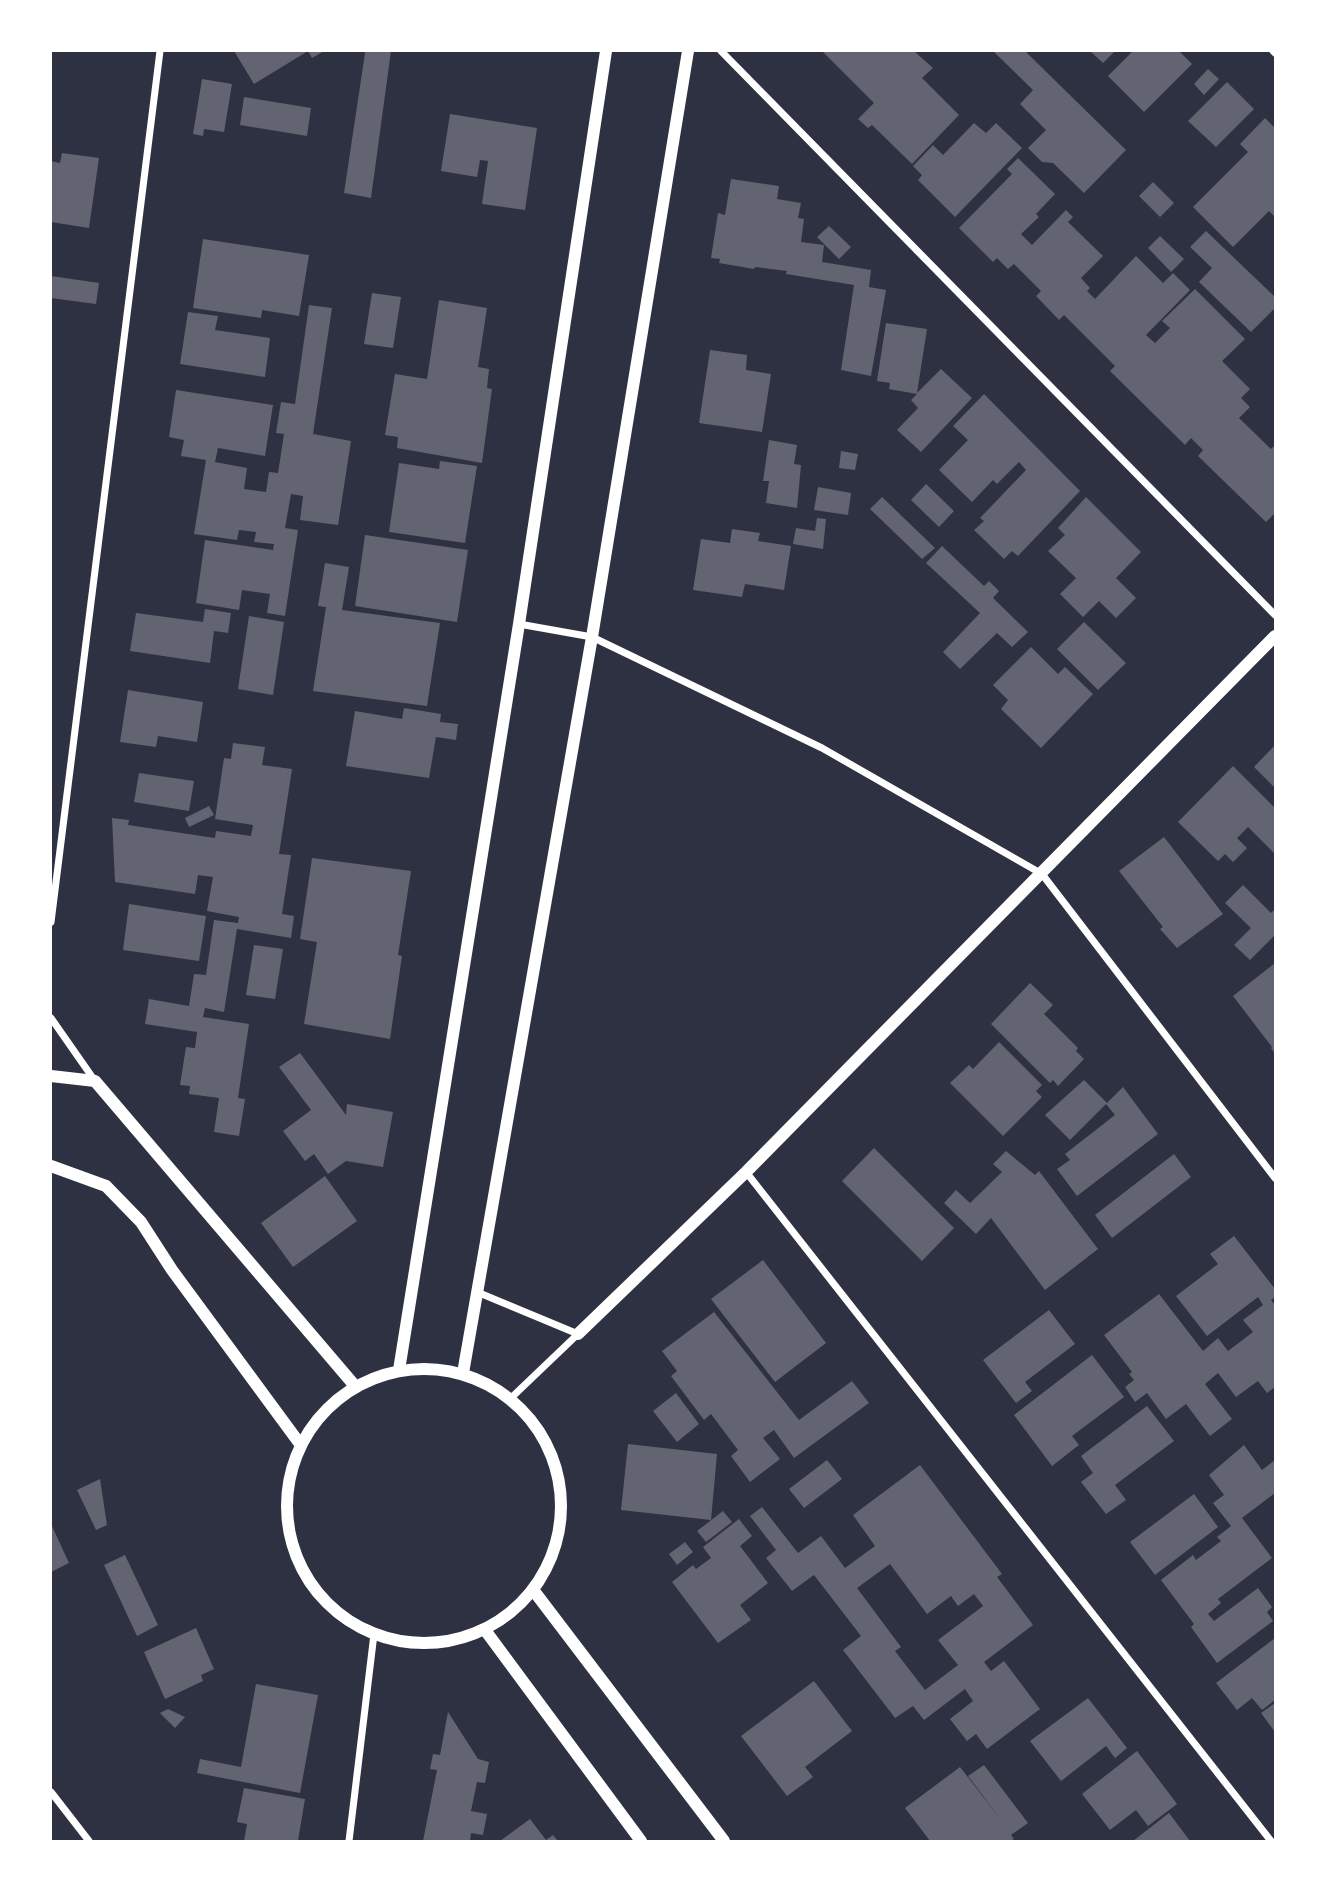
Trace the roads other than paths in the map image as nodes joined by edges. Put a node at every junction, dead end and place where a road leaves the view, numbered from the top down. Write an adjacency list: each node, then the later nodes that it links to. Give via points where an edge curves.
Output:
1 (160, 51): 10 (street)
2 (606, 51): 6 (street)
3 (688, 51): 8 (street)
4 (721, 51): 5 (street)
5 (1275, 615)
6 (519, 624): 8 (street); 19 (street)
7 (1275, 636): 9 (street)
8 (592, 637): 9 (street, via 822,748); 17 (street)
9 (1042, 874): 15 (street); 16 (street)
10 (51, 922)
11 (51, 1018): 13 (street)
12 (51, 1076): 13 (street)
13 (95, 1081): 21 (street)
14 (51, 1166): 23 (street, via 106,1186 141,1223)
15 (746, 1172): 18 (street); 32 (street)
16 (1275, 1178)
17 (477, 1292): 18 (street); 20 (street)
18 (578, 1334): 22 (street)
19 (399, 1370): 20 (street, via 431,1367); 21 (street)
20 (463, 1373): 22 (street)
21 (355, 1386): 23 (street, via 313,1422)
22 (511, 1398): 24 (street, via 546,1439 562,1490 558,1543)
23 (300, 1444): 26 (street, via 284,1506 292,1550 313,1590 346,1620)
24 (534, 1591): 25 (street); 31 (street)
25 (485, 1630): 26 (street, via 437,1644); 30 (street)
26 (374, 1634): 29 (street)
27 (51, 1792): 28 (street)
28 (89, 1841)
29 (349, 1841)
30 (641, 1841)
31 (724, 1841)
32 (1270, 1841)

